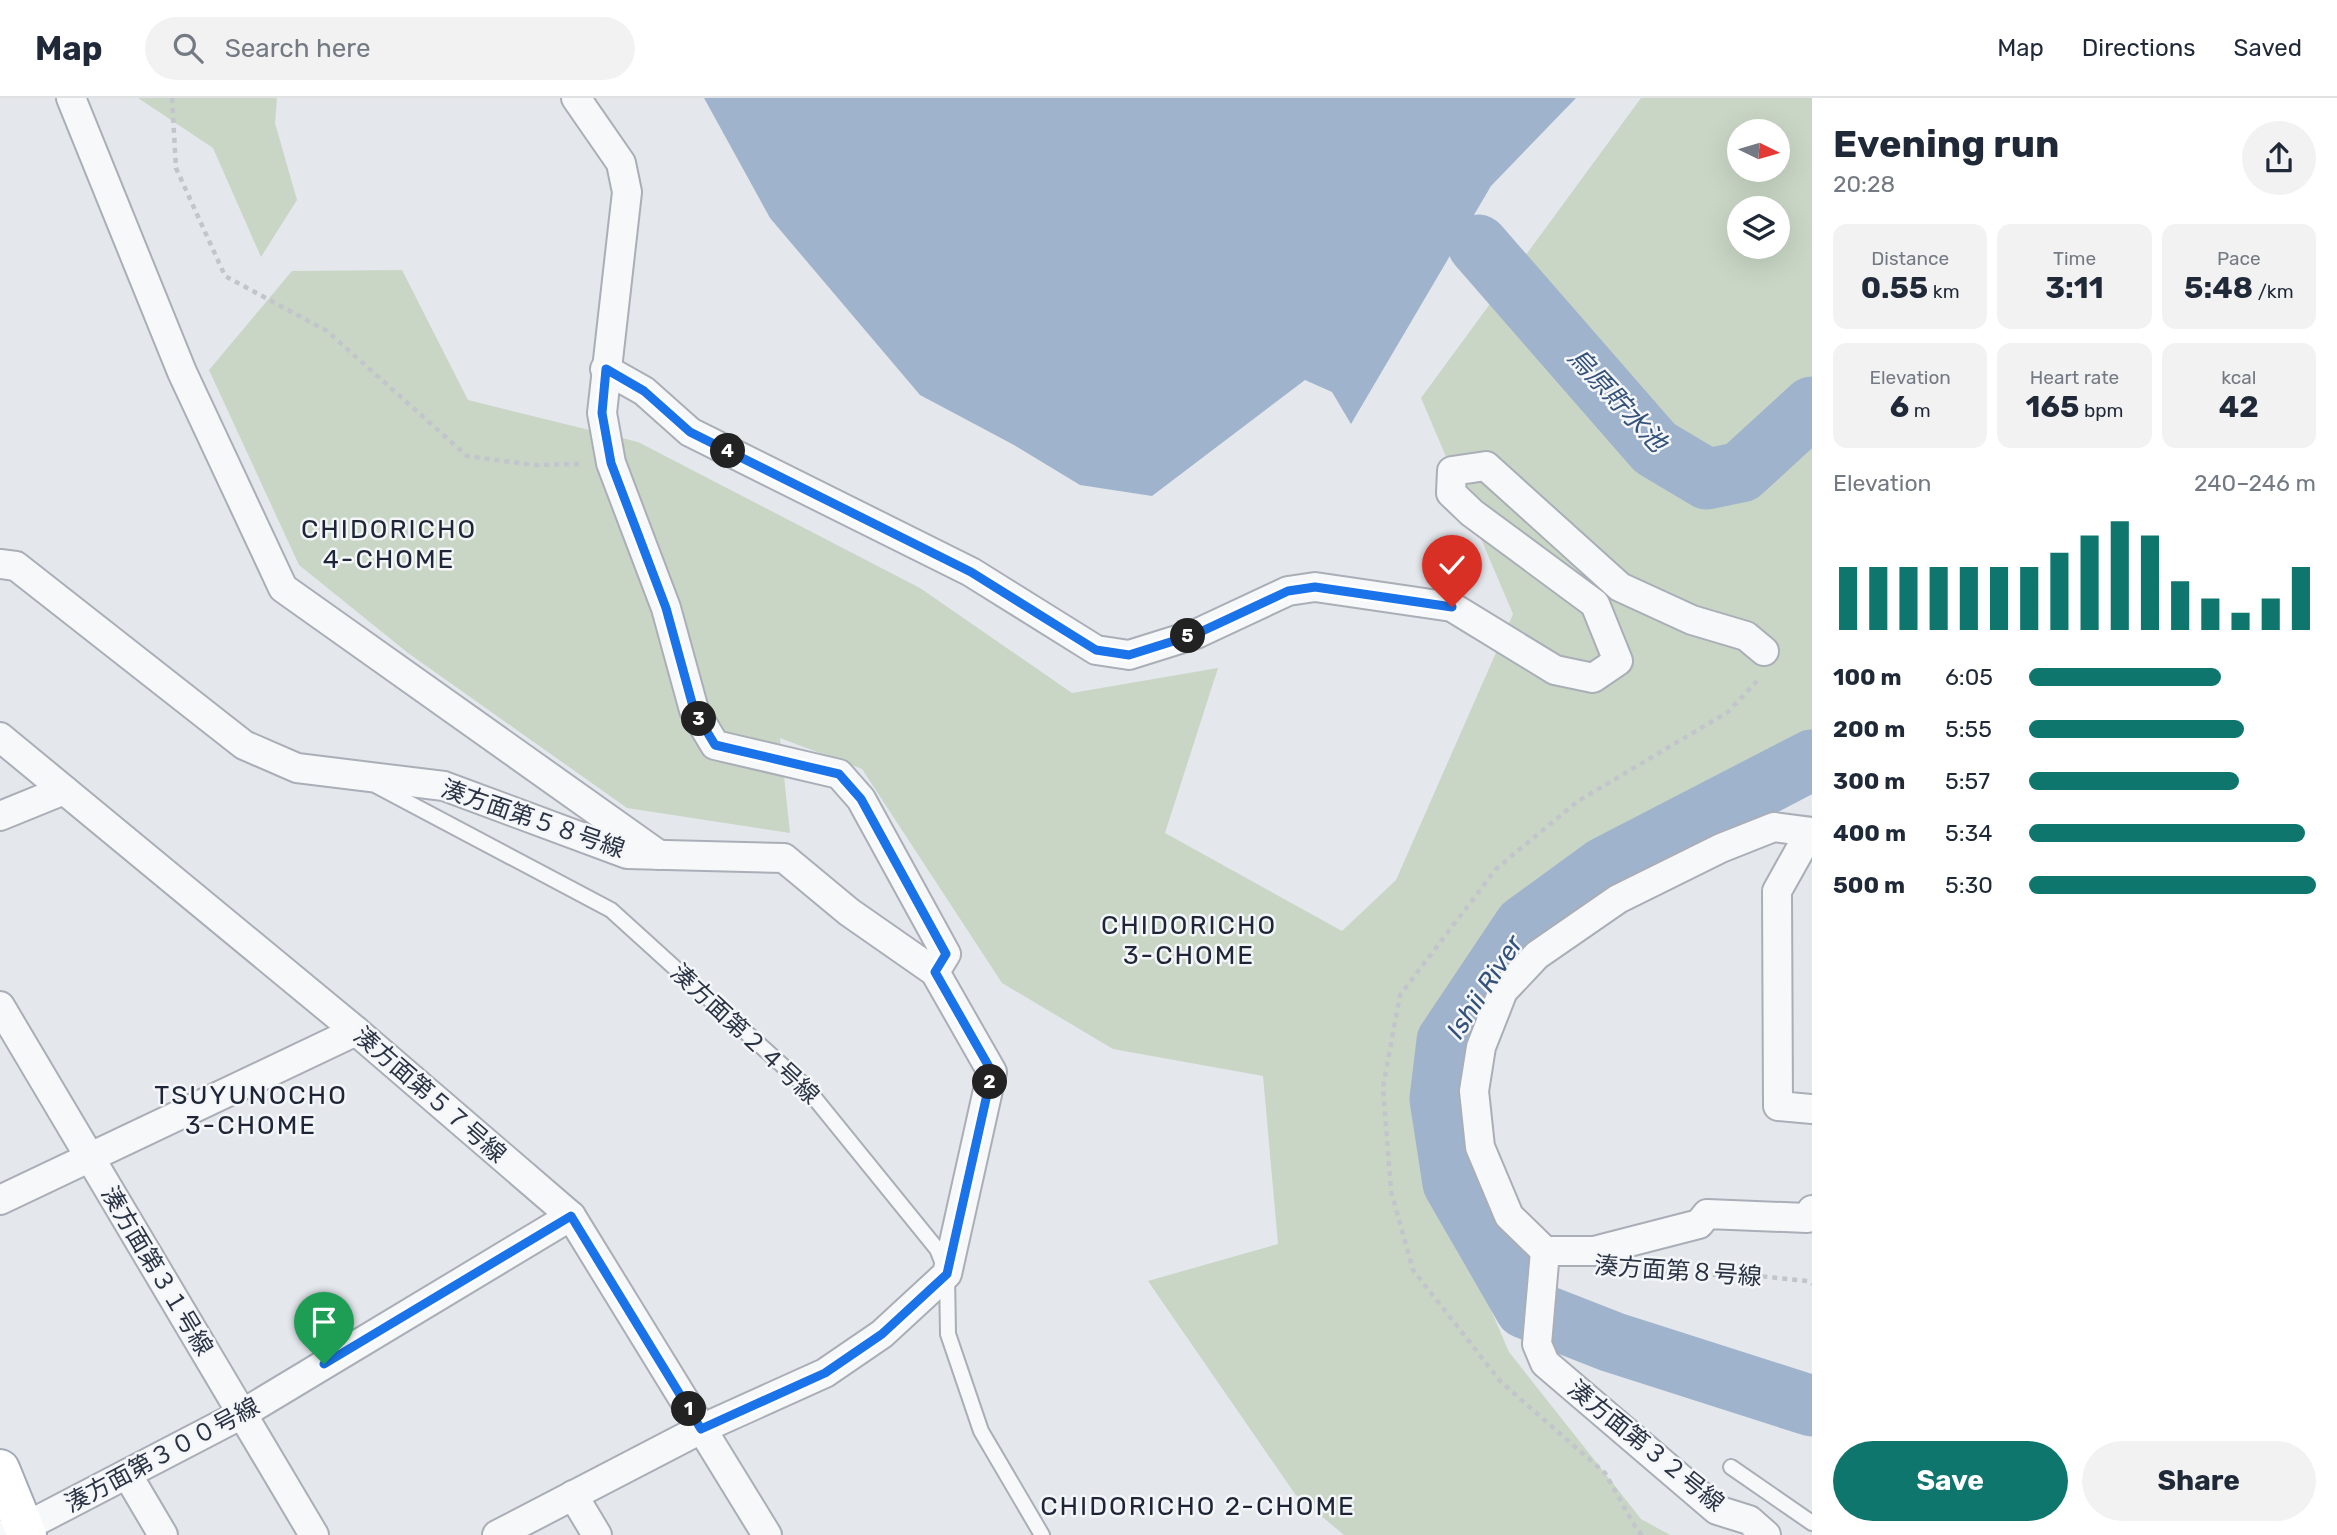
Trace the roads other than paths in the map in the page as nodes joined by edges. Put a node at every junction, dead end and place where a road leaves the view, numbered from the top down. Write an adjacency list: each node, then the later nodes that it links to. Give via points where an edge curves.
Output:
1 (71, 98): 11 (street, via 182,373 283,589)
2 (576, 98): 3 (street, via 621,163 627,192)
3 (606, 369): 5 (street, via 644,391 690,432 971,572 1096,650 1129,655 1196,634 1288,591 1315,587 1452,607 1555,670 1592,678 1618,661 1595,604 1451,494 1452,471 1486,466 1620,587 1692,621 1746,636); 12 (street, via 602,413 611,463 666,608 694,710 715,745 839,774 861,799 946,954)
4 (0, 564): 7 (street, 湊方面第５８号線, via 16,566 244,746 297,768)
5 (1764, 651)
6 (0, 737): 8 (street, 湊方面第５７号線)
7 (354, 774): 11 (street, 湊方面第５８号線, via 444,786 627,854); 21 (lane, 湊方面第２４号線, via 611,910 804,1085 937,1249)
8 (64, 790): 9 (street); 14 (street, 湊方面第５７号線)
9 (0, 816)
10 (1811, 832): 15 (street, via 1777,891 1778,1106); 20 (street, via 1774,827 1618,899 1537,955 1503,991 1481,1047 1475,1091 1480,1147 1509,1216)
11 (659, 855): 12 (street, 湊方面第５８号線, via 784,858 849,912)
12 (935, 972): 21 (street, via 992,1072)
13 (0, 1006): 16 (street, 湊方面第３１号線)
14 (356, 1031): 16 (street); 18 (street, 湊方面第５７号線)
15 (1812, 1109)
16 (90, 1158): 17 (street); 22 (street, 湊方面第３１号線)
17 (0, 1200)
18 (571, 1216): 22 (street, 湊方面第３００号線); 23 (street, 湊方面第５７号線)
19 (1810, 1216): 20 (street, via 1707,1214 1699,1224 1594,1251)
20 (1544, 1256): 28 (street, 湊方面第３２号線, via 1537,1344 1545,1363)
21 (947, 1274): 23 (street, via 882,1334 825,1373); 36 (lane, 湊方面第２４号線, via 948,1334 981,1431)
22 (242, 1413): 26 (street, 湊方面第３００号線); 32 (street, 湊方面第３１号線)
23 (701, 1429): 27 (street); 35 (street, 湊方面第５７号線)
24 (1731, 1467): 29 (lane)
25 (0, 1469): 30 (main road)
26 (127, 1474): 30 (street, 湊方面第３００号線); 31 (street)
27 (573, 1495): 33 (street); 34 (street)
28 (1723, 1523): 37 (street, 湊方面第３２号線, via 1749,1520)
29 (1812, 1523)
30 (18, 1532)
31 (163, 1535)
32 (314, 1535)
33 (496, 1535)
34 (597, 1535)
35 (766, 1535)
36 (1042, 1535)
37 (1766, 1535)

